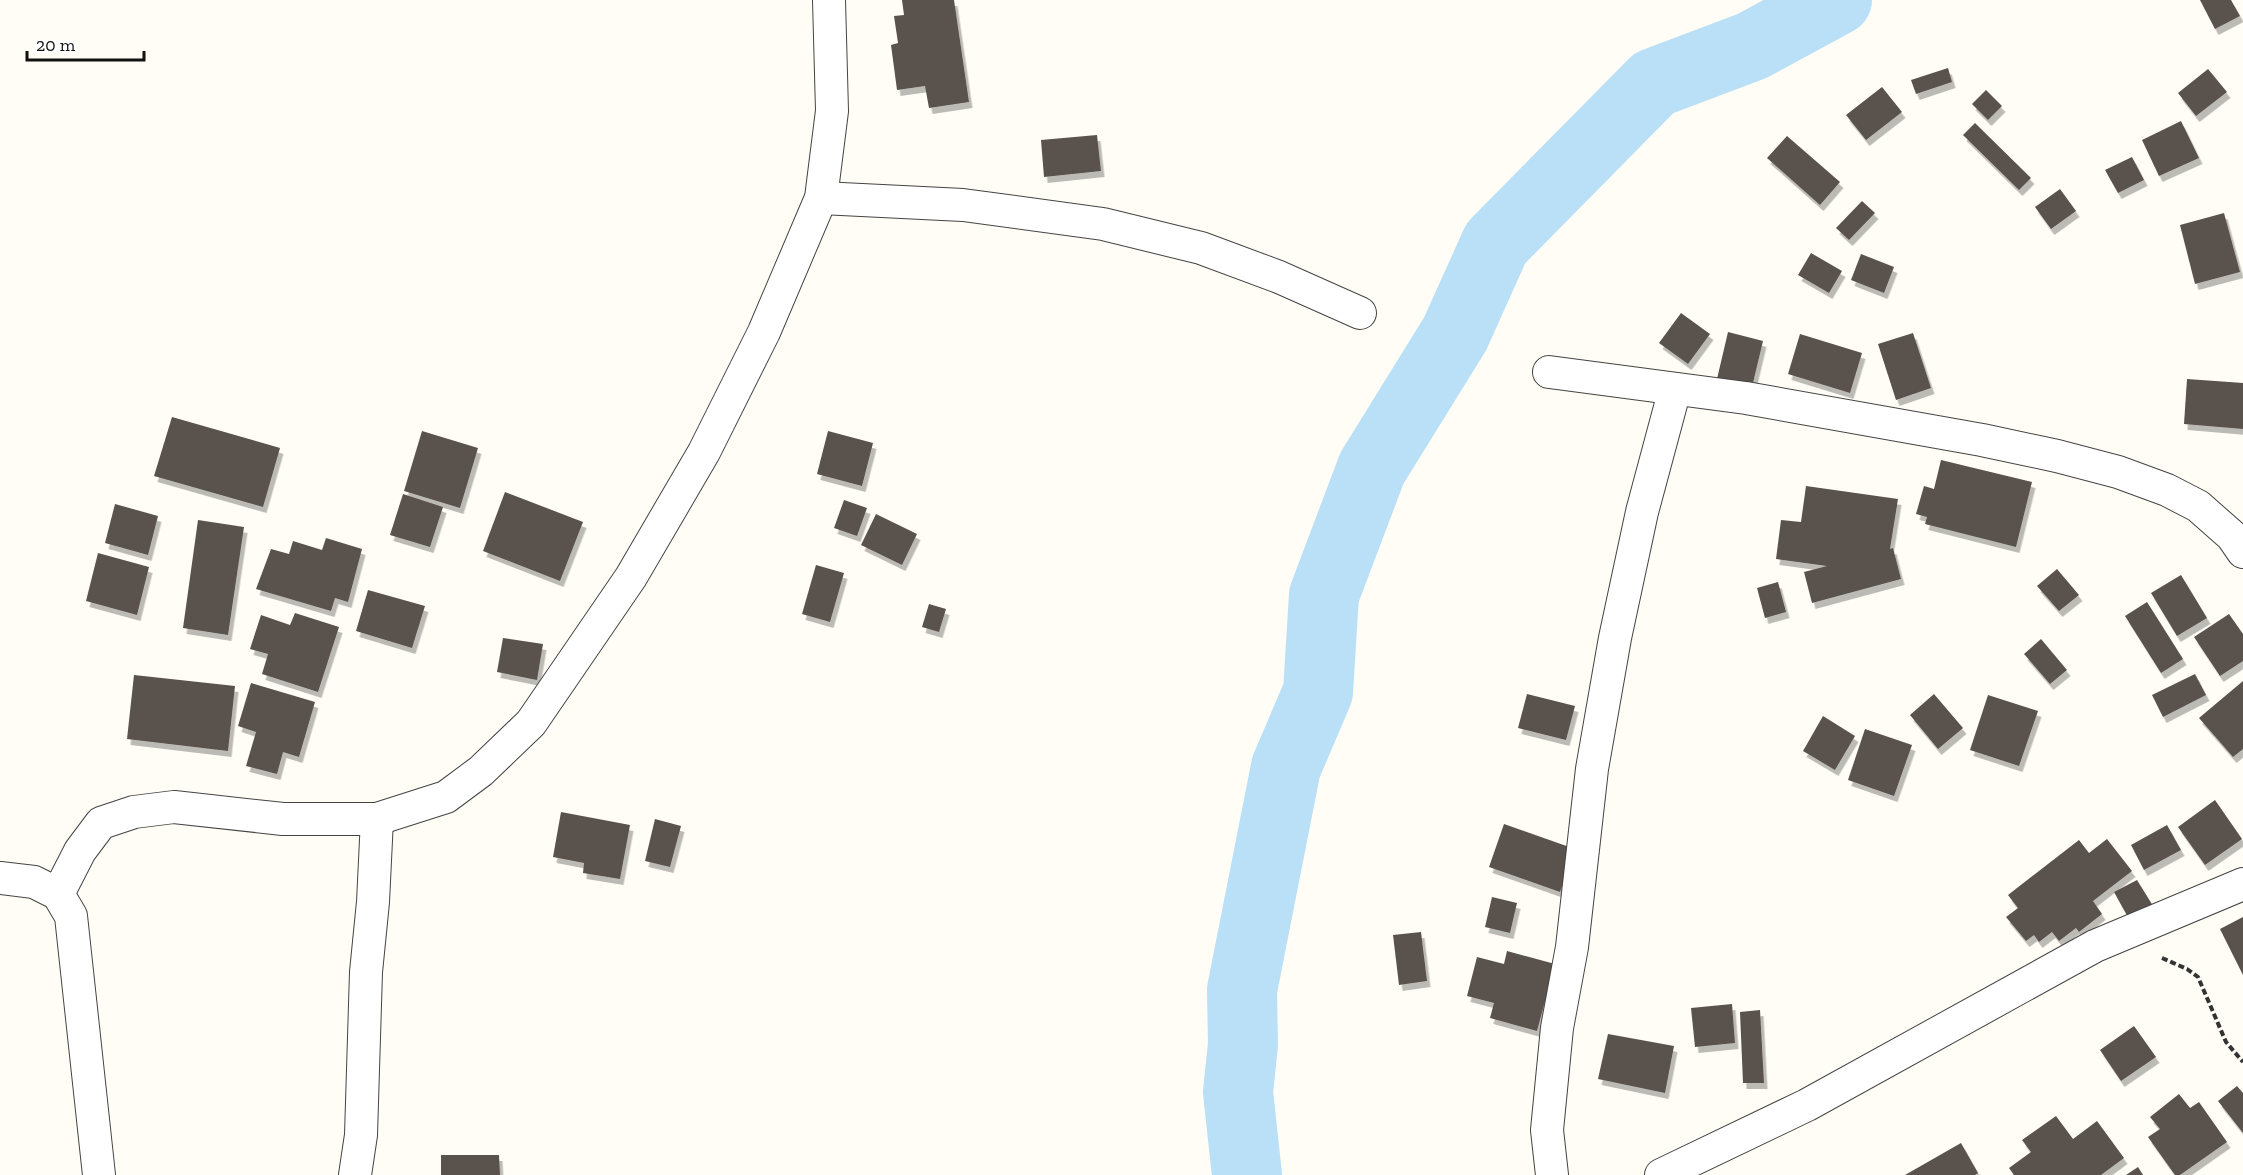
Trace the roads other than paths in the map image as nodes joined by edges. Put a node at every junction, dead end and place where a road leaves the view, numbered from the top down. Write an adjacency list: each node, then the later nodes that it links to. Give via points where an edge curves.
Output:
1 (829, 0): 2 (street, via 832,111)
2 (821, 198): 3 (street, via 963,205 1103,224 1201,248); 7 (street, via 764,332 704,452 631,577 531,723 482,771 446,797)
3 (1360, 313)
4 (1549, 372): 5 (street)
5 (1675, 389): 6 (street, via 1982,440 2118,472 2198,506 2232,536); 13 (street, via 1640,524 1592,769 1548,1118)
6 (2243, 552)
7 (377, 819): 10 (street, via 283,819 174,807 134,812 101,823 80,851); 12 (street, via 366,972 361,1135)
8 (0, 878): 10 (street, via 34,882)
9 (2243, 884): 14 (street, via 2094,946 1808,1105)
10 (58, 894): 11 (street, via 71,916)
11 (99, 1175)
12 (355, 1175)
13 (1552, 1175)
14 (1661, 1175)

